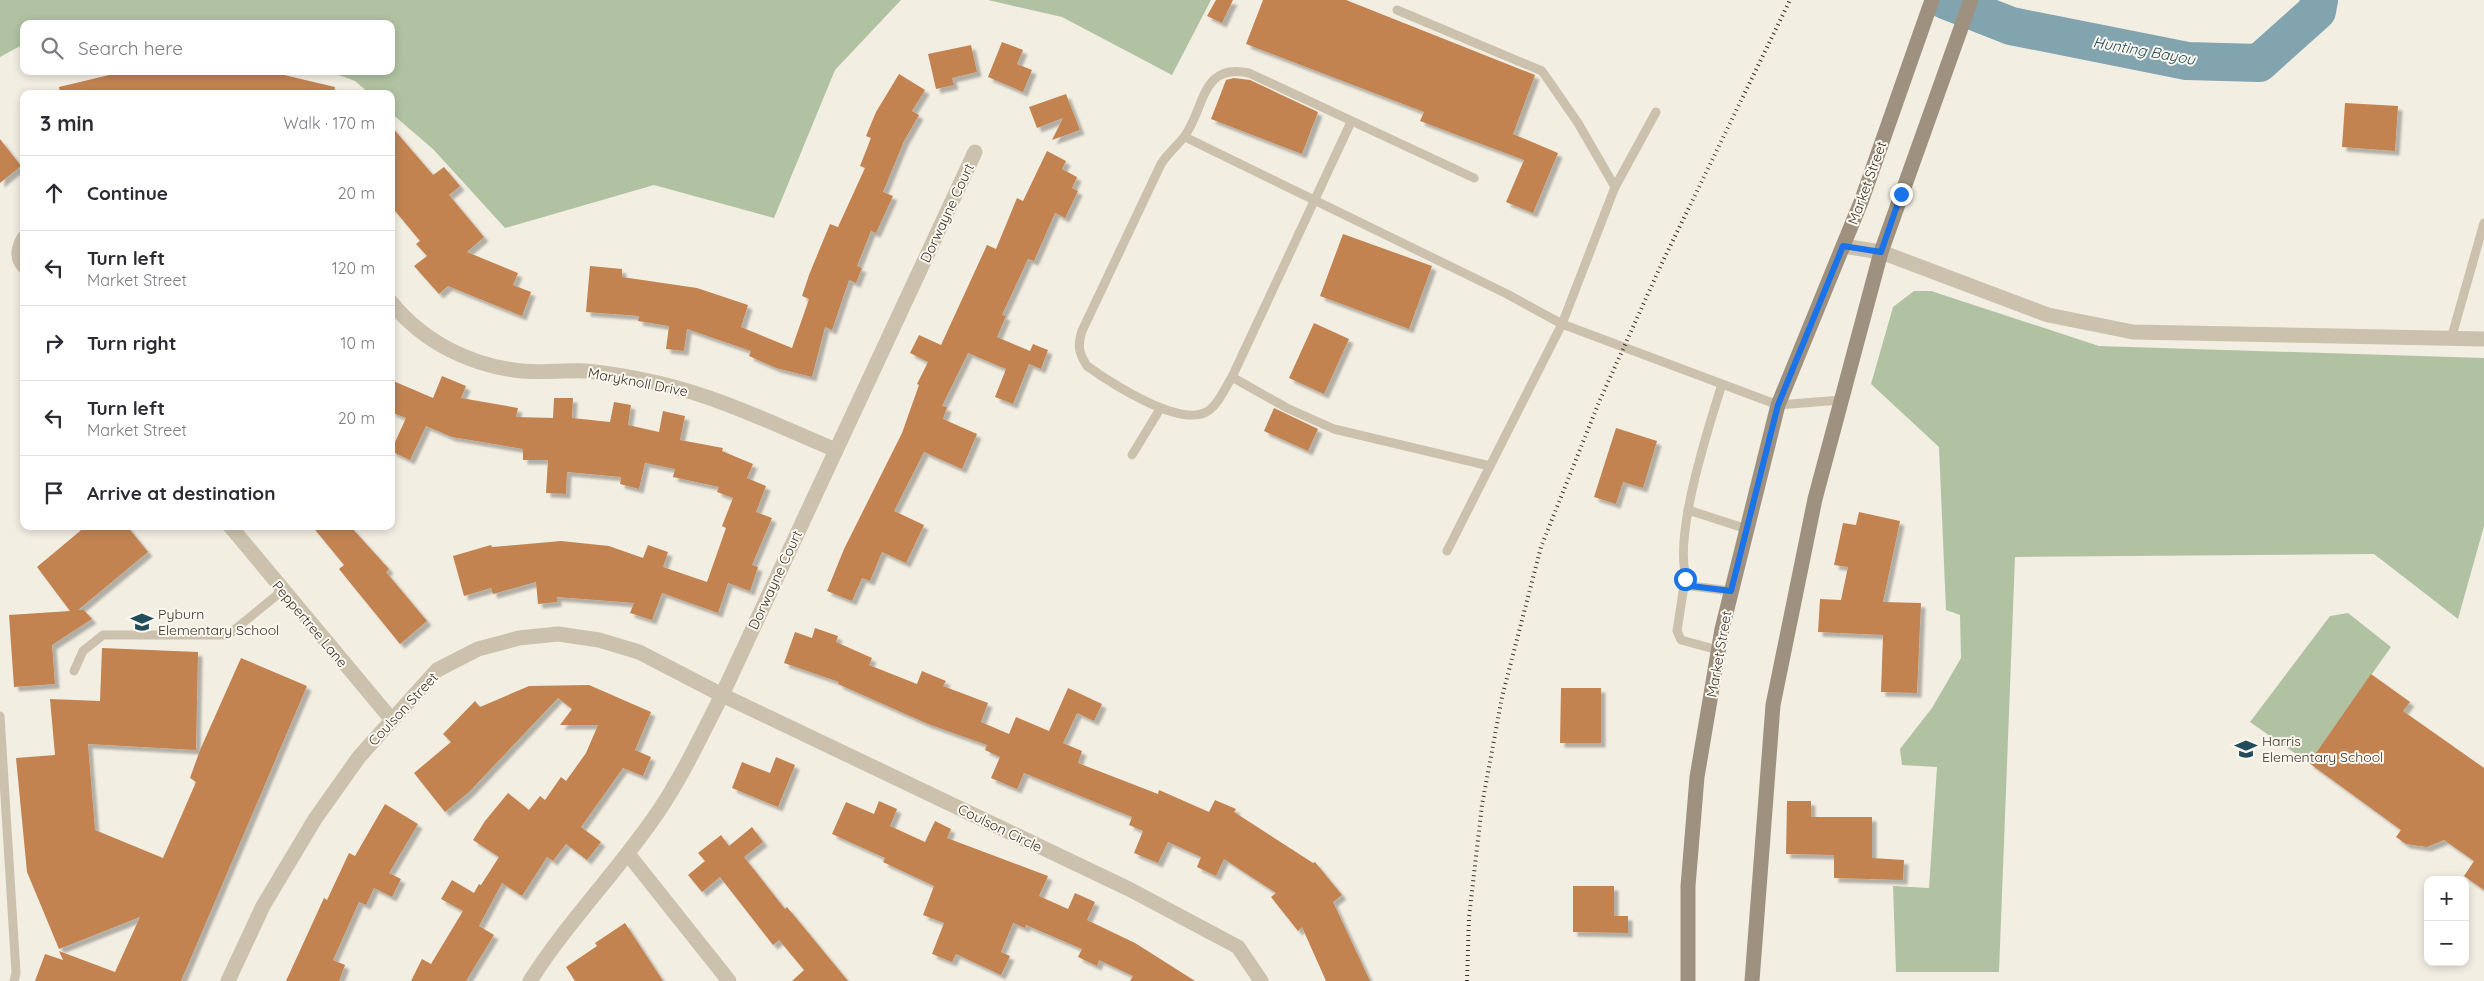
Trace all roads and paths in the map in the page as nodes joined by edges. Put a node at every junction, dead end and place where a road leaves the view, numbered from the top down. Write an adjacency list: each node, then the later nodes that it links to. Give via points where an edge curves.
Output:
1 (1932, 0): 12 (main road, Market Street)
2 (1971, 0): 13 (main road)
3 (1397, 10): 9 (lane, via 1542,71 1578,123)
4 (1656, 112): 9 (lane)
5 (1351, 122): 6 (lane, via 1236,71 1213,80); 8 (lane); 10 (lane)
6 (1185, 136): 10 (lane); 22 (lane, via 1161,164 1078,343 1080,355 1087,366)
7 (975, 152): 23 (street, Dorwayne Court)
8 (1474, 178)
9 (1615, 187): 15 (lane)
10 (1314, 200): 15 (lane); 18 (lane)
11 (2484, 223): 16 (lane)
12 (1843, 246): 13 (street); 21 (main road, Market Street)
13 (1881, 252): 16 (street, via 2048,315 2133,332); 20 (main road)
14 (395, 307): 23 (street, Maryknoll Drive, via 428,336 458,355 489,367 588,372 657,383 727,405)
15 (1562, 324): 19 (lane); 25 (lane)
16 (2451, 339): 17 (street)
17 (2484, 339)
18 (1232, 376): 22 (lane, via 1210,411 1195,416); 25 (lane, via 1287,408 1334,429)
19 (1722, 384): 21 (lane); 26 (lane)
20 (1841, 400): 21 (lane); 45 (main road, via 1815,499 1773,705)
21 (1778, 405): 27 (main road, Market Street)
22 (1160, 409): 24 (lane)
23 (836, 450): 35 (street, Dorwayne Court)
24 (1132, 454)
25 (1490, 466): 29 (lane)
26 (1688, 510): 27 (lane); 30 (lane)
27 (1747, 529): 32 (main road, Market Street)
28 (233, 530): 31 (street, Peppertree Lane)
29 (1447, 551)
30 (1685, 579): 32 (lane, via 1691,586); 33 (lane, via 1677,631 1681,640)
31 (282, 591): 34 (lane, via 228,635 103,635 83,651); 37 (street, Peppertree Lane)
32 (1731, 591): 33 (main road, Market Street)
33 (1718, 650): 44 (main road, Market Street, via 1697,777 1688,886)
34 (74, 671)
35 (722, 695): 37 (street, Coulson Street, via 639,652 599,640 558,634 519,638 478,649 437,670); 38 (street, Dorwayne Court, via 659,810); 43 (street, Coulson Circle, via 1129,889 1230,942 1238,947)
36 (0, 716): 39 (lane, via 16,963)
37 (392, 720): 40 (street, Coulson Street, via 359,757 315,819 263,906)
38 (628, 854): 41 (street, Dorwayne Court, via 583,906); 42 (street)
39 (14, 981)
40 (228, 981)
41 (530, 981)
42 (730, 981)
43 (1261, 981)
44 (1688, 981)
45 (1752, 981)

